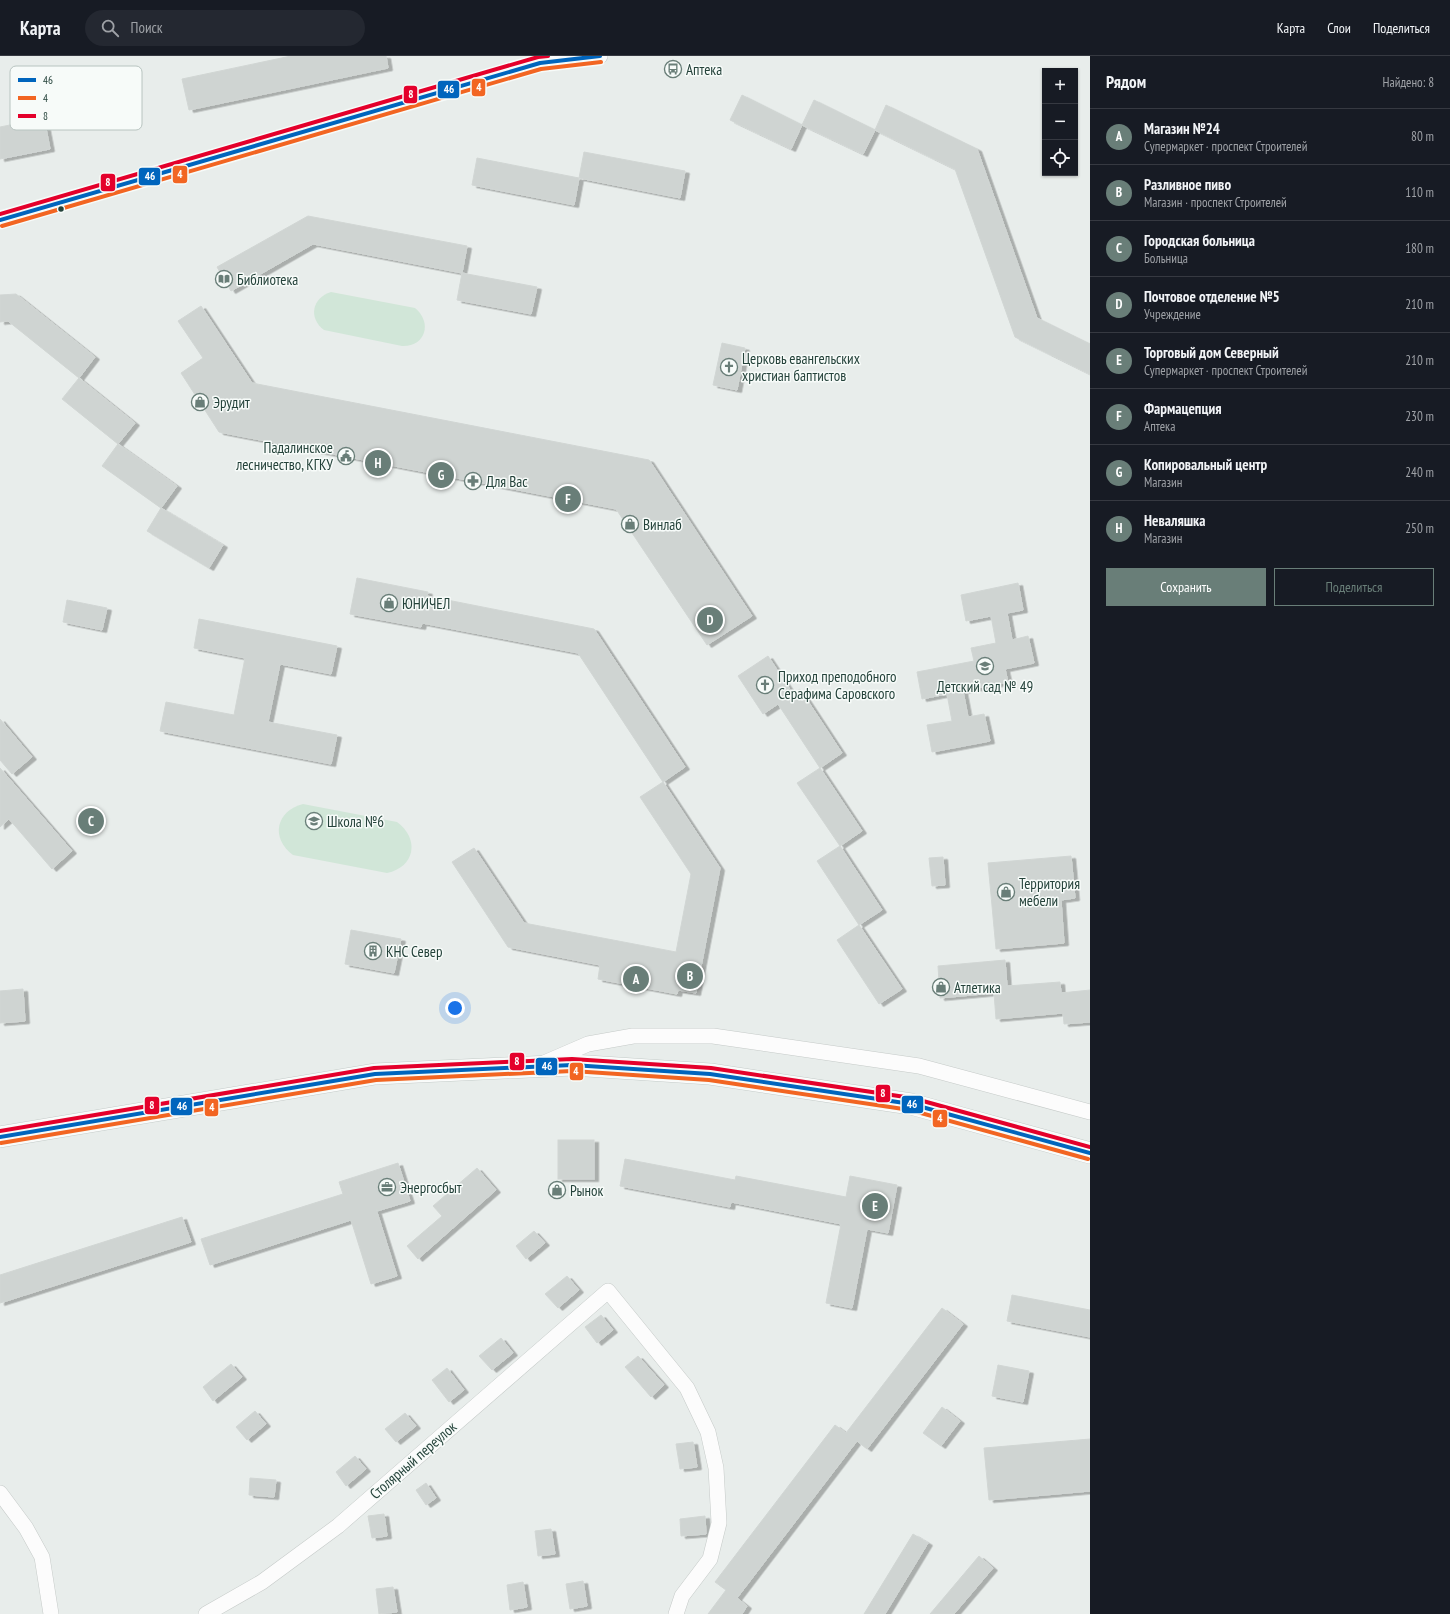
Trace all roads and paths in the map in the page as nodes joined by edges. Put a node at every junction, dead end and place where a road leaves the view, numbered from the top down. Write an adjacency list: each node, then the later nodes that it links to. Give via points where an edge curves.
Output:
1 (600, 56): 2 (street, via 540,64)
2 (0, 220)
3 (533, 1067): 4 (street, via 588,1044 633,1036 713,1036 919,1066); 5 (street, via 375,1074); 6 (street, via 572,1065 710,1074 911,1104)
4 (1090, 1112)
5 (0, 1137)
6 (1090, 1153)
7 (0, 1493): 8 (street, via 26,1528 42,1556)
8 (51, 1614)
9 (206, 1614): 10 (street, Столярный переулок, via 262,1582 338,1526 608,1291 687,1388 708,1432 714,1461 717,1530 710,1560 682,1596)
10 (676, 1614)

